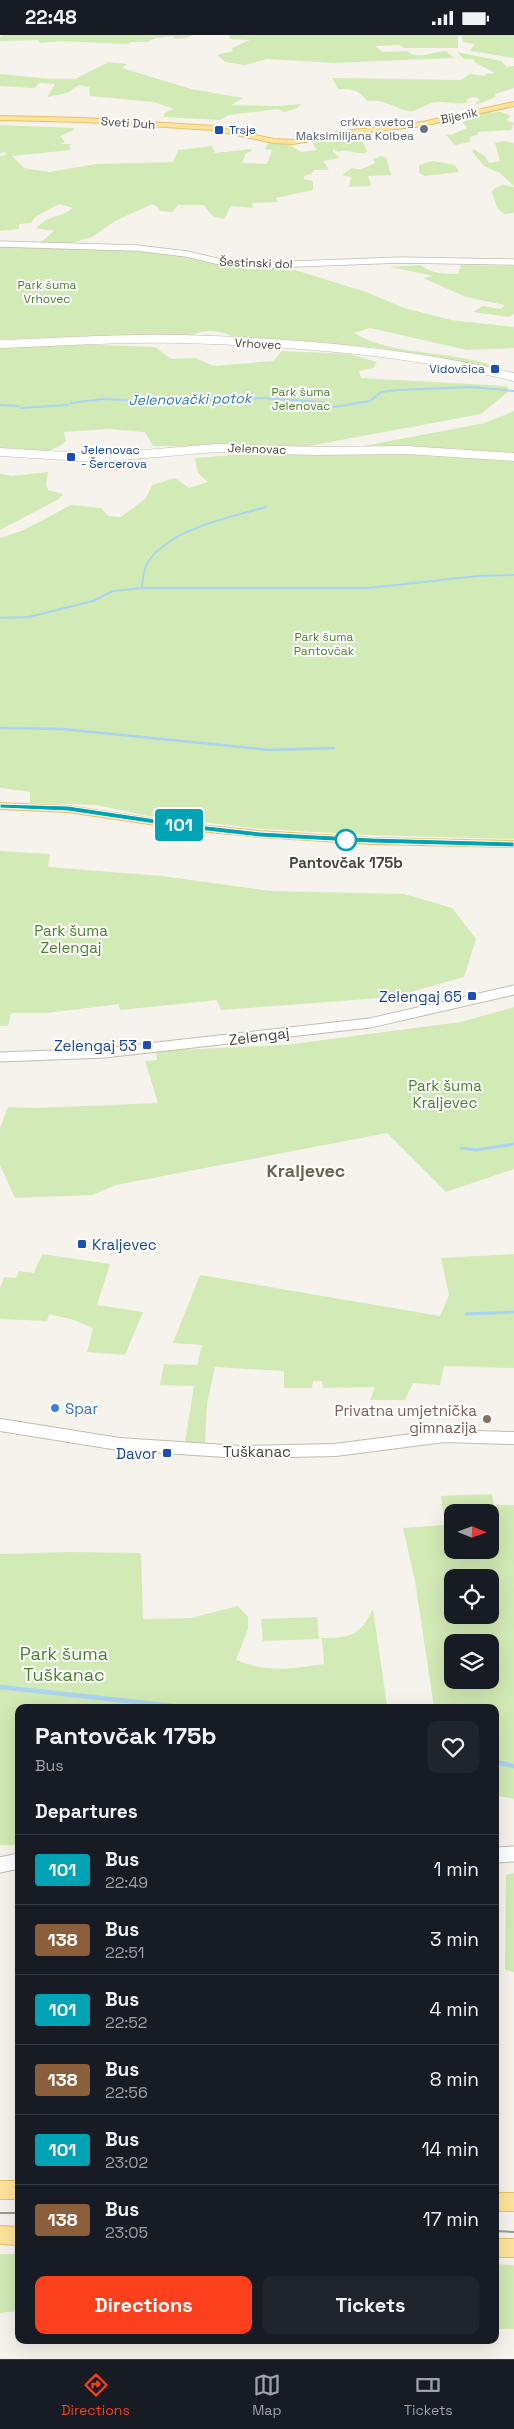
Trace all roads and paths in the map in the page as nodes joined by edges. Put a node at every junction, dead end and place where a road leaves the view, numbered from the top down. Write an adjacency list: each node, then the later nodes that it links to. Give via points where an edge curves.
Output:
1 (514, 104): 3 (main road, Bijenik, via 422,124 344,133 304,142)
2 (0, 119): 3 (main road, Sveti Duh, via 205,127)
3 (256, 137)
4 (0, 244): 5 (street, Šestinski dol, via 136,248 187,253 225,263 269,265 400,260)
5 (514, 262)
6 (0, 344): 7 (street, Vrhovec, via 181,339 352,349)
7 (514, 377)
8 (0, 452): 9 (street, Jelenovac, via 99,458 223,448 407,450)
9 (514, 457)
10 (0, 806): 11 (main road, via 68,809 260,834 371,841)
11 (514, 844)
12 (514, 990): 13 (street, Zelengaj, via 370,1023 104,1053)
13 (0, 1057)
14 (0, 1425): 15 (street, Tuškanac, via 110,1444 212,1451 319,1451 436,1437)
15 (514, 1437)
16 (499, 1855): 17 (street)
17 (514, 1855)
18 (15, 1862): 19 (street)
19 (0, 1865)
20 (0, 2190): 21 (main road)
21 (15, 2190)
22 (499, 2202): 23 (main road)
23 (514, 2202)
24 (0, 2235): 25 (main road)
25 (15, 2236)
26 (499, 2248): 27 (main road)
27 (514, 2248)

